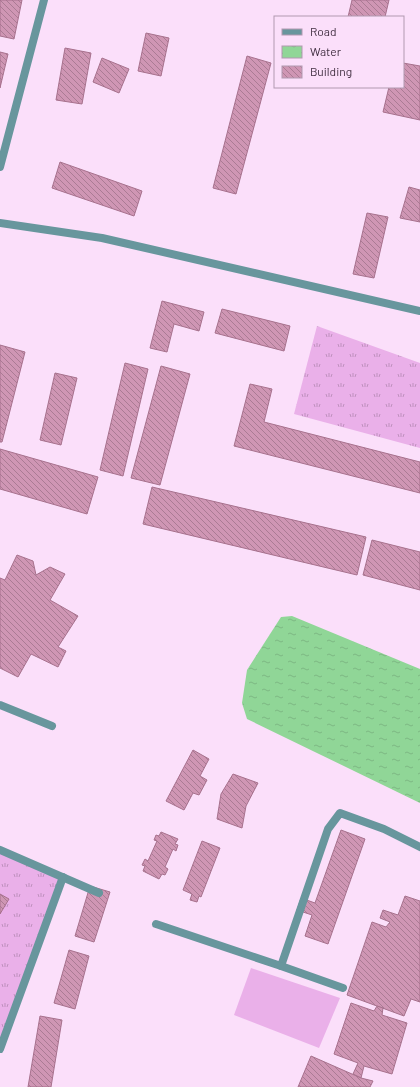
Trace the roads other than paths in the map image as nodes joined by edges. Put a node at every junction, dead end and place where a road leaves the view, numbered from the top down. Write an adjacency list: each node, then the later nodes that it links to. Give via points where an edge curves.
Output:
1 (44, 0): 2 (street)
2 (0, 167)
3 (0, 223): 4 (street, via 102,238)
4 (418, 309)
5 (0, 705): 6 (street)
6 (52, 726)
7 (420, 847): 12 (street, via 384,829 340,813 328,829)
8 (0, 850): 9 (street)
9 (63, 877): 10 (street); 14 (street)
10 (99, 893)
11 (156, 924): 12 (street)
12 (281, 966): 13 (street)
13 (343, 988)
14 (0, 1049)

